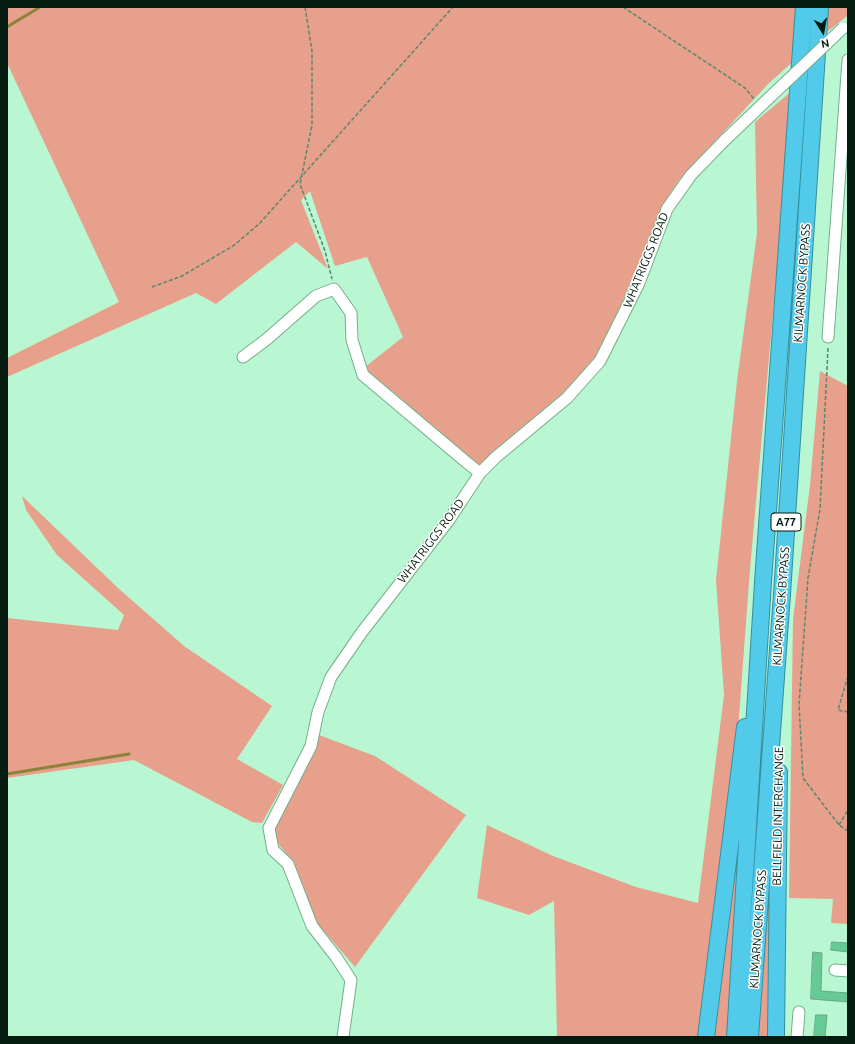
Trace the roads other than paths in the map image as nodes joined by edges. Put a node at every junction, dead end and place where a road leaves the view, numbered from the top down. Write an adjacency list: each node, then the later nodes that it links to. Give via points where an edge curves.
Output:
1 (804, 7): 8 (highway, KILMARNOCK BYPASS / A77)
2 (820, 7): 9 (highway, KILMARNOCK BYPASS / A77)
3 (845, 26): 7 (street, WHATRIGGS ROAD, bridge, via 760,105 691,175 666,209 639,283 600,361 567,398)
4 (848, 60): 5 (street)
5 (828, 337)
6 (243, 357): 7 (street, via 316,296 334,289 351,312 352,340 363,375)
7 (480, 472): 13 (street, WHATRIGGS ROAD, via 449,520 362,632 331,677 318,712 311,746 269,828 273,850 288,864 312,926 351,980)
8 (764, 582): 14 (highway, A77); 15 (highway, KILMARNOCK BYPASS / A77)
9 (782, 594): 16 (highway, KILMARNOCK BYPASS / A77); 17 (highway, BELLFIELD INTERCHANGE / A77)
10 (835, 970): 11 (street)
11 (848, 971)
12 (799, 1012): 18 (street)
13 (343, 1037)
14 (706, 1037)
15 (735, 1037)
16 (750, 1037)
17 (776, 1037)
18 (797, 1037)

